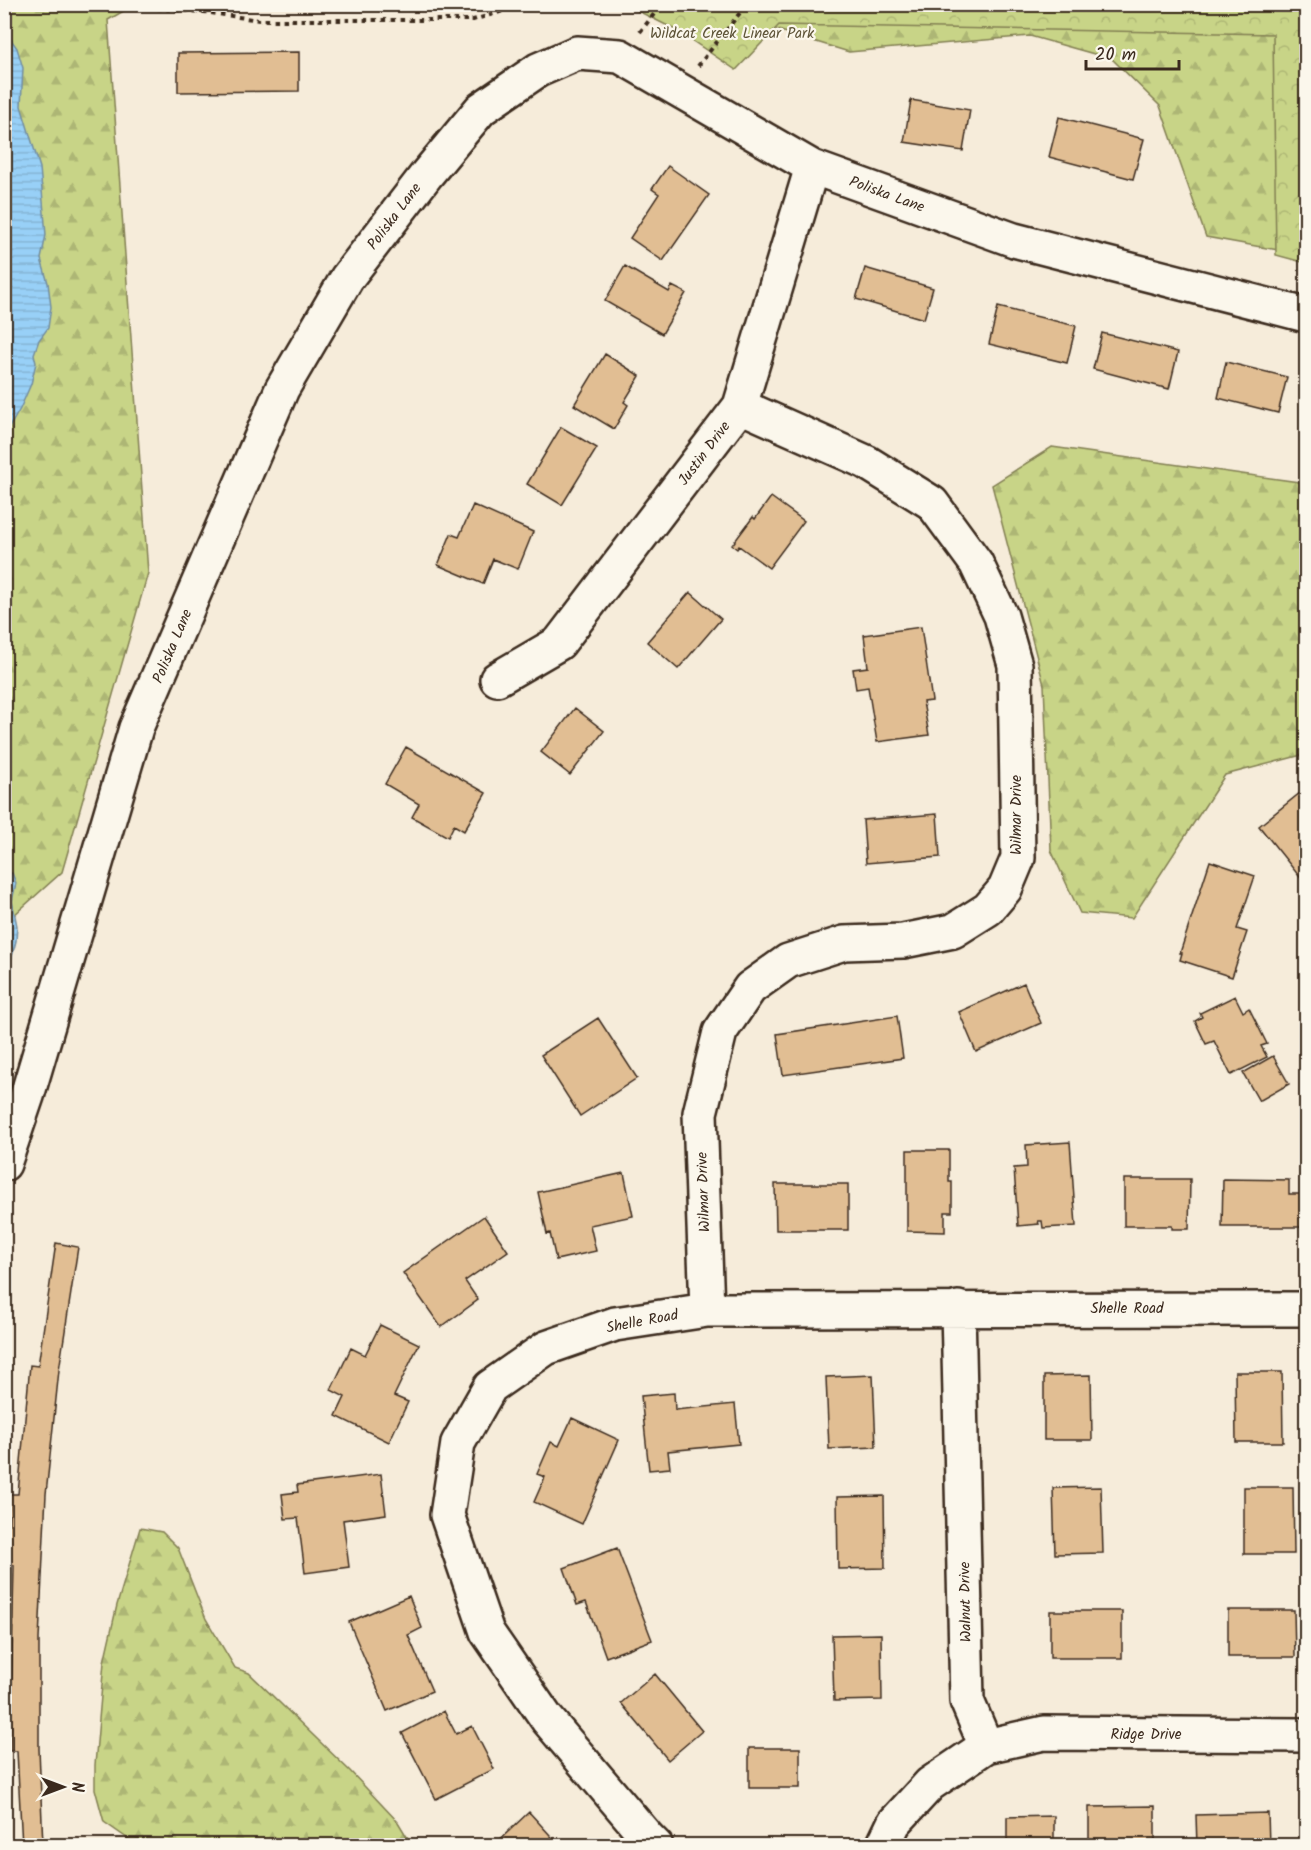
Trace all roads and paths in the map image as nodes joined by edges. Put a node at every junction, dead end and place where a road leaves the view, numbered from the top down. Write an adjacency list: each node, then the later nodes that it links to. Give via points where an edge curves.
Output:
1 (130, 4): 2 (path, via 259,20 473,20)
2 (527, 4)
3 (747, 4): 4 (path)
4 (678, 90): 5 (street, Poliska Lane); 9 (street, Poliska Lane, via 620,56 577,53 538,70 481,109 347,278 282,389 136,728)
5 (812, 167): 6 (street, Poliska Lane, via 1014,240); 7 (street, Justin Drive)
6 (1306, 315)
7 (740, 406): 8 (street, Justin Drive, via 559,643); 12 (street, Wilmar Drive, via 866,462 932,503 976,563 1001,616 1015,665 1018,858 1005,889 988,909 953,931 903,941 844,942 788,961 750,988 720,1032 700,1113)
8 (498, 679)
9 (4, 1164)
10 (958, 1308): 11 (street, Shelle Road); 12 (street, Shelle Road); 14 (street, Walnut Drive, via 967,1701)
11 (1306, 1309)
12 (707, 1310): 15 (street, Shelle Road, via 615,1324 546,1348 490,1387 458,1443 447,1515 487,1632 547,1719)
13 (1306, 1735): 14 (street, Ridge Drive, via 1044,1733)
14 (986, 1746): 16 (street, via 930,1784 894,1823)
15 (656, 1845)
16 (883, 1845)

